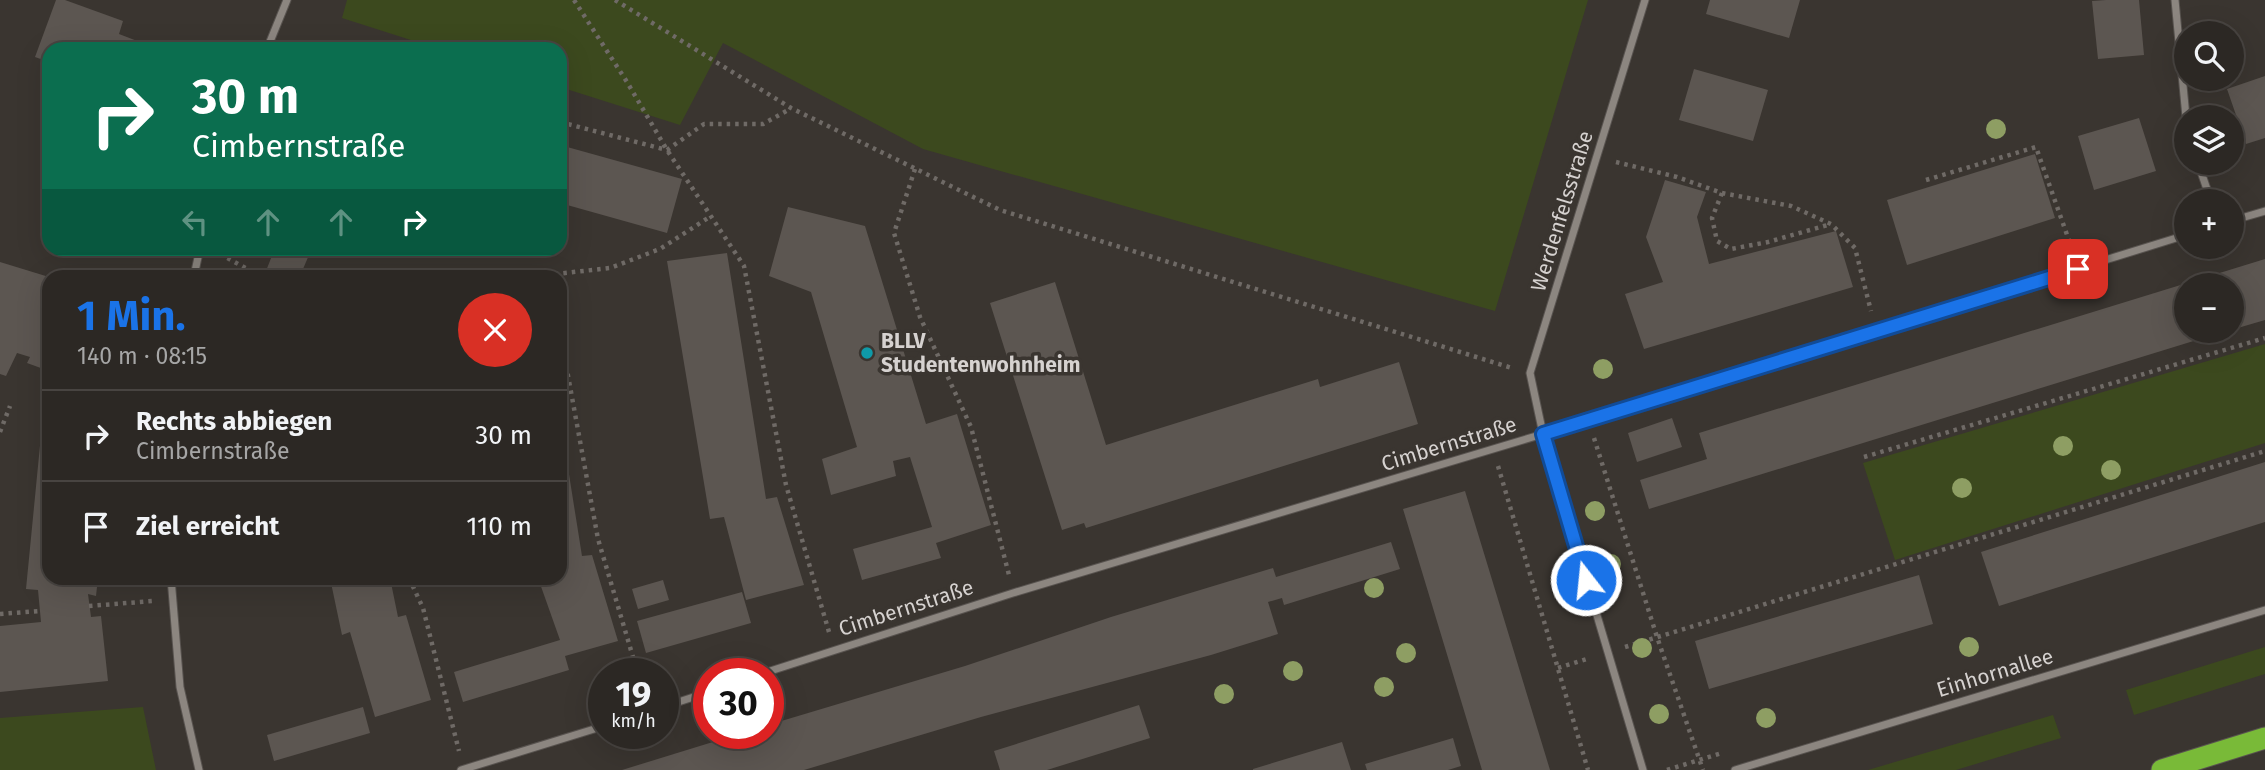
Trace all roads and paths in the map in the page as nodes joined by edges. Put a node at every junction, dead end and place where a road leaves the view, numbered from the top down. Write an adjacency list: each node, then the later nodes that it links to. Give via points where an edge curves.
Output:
1 (287, 0): 6 (street)
2 (574, 0): 10 (path)
3 (615, 0): 8 (path)
4 (1645, 0): 11 (street, Werdenfelsstraße)
5 (2175, 0): 7 (street)
6 (270, 42)
7 (2185, 105)
8 (791, 108): 10 (path, via 763,124 704,124); 12 (path)
9 (567, 124): 10 (path)
10 (667, 150): 16 (path)
11 (1598, 158): 14 (path); 27 (street, Werdenfelsstraße)
12 (915, 169): 27 (path, via 1000,210); 37 (path, via 894,233 920,317 971,427)
13 (1926, 180): 21 (path, via 2036,147)
14 (1722, 193): 18 (path, via 1791,206); 18 (path, via 1713,218 1717,241 1731,249)
15 (2265, 211): 17 (street)
16 (711, 216): 23 (path, via 660,249 610,268); 44 (path, via 744,266 786,485)
17 (2244, 217)
18 (1831, 223): 24 (path, via 1855,248)
19 (2174, 239): 21 (street, Cimbernstraße)
20 (224, 256): 22 (path)
21 (2078, 269): 24 (street, Cimbernstraße)
22 (249, 270)
23 (567, 273)
24 (1876, 331): 29 (street, Cimbernstraße)
25 (2265, 338): 34 (path)
26 (567, 370): 46 (path, via 598,539)
27 (1530, 373): 31 (street, Werdenfelsstraße)
28 (10, 406): 30 (path)
29 (1588, 420): 31 (street, Cimbernstraße); 43 (path)
30 (0, 432)
31 (1543, 434): 32 (street, Cimbernstraße); 45 (street, Werdenfelsstraße)
32 (1493, 449): 37 (street, Cimbernstraße); 48 (path)
33 (2265, 451): 43 (path)
34 (1864, 457)
35 (171, 585): 38 (street)
36 (412, 585): 52 (path, via 423,608)
37 (1013, 593): 44 (street, Cimbernstraße)
38 (171, 599): 39 (path); 51 (street, via 180,687)
39 (89, 606)
40 (2265, 610): 56 (street, Einhornallee)
41 (40, 611): 42 (path)
42 (0, 614)
43 (1657, 637): 45 (path); 55 (path)
44 (834, 649): 47 (street, Cimbernstraße)
45 (1607, 653): 48 (path); 54 (street, Werdenfelsstraße)
46 (633, 658)
47 (784, 666)
48 (1558, 668): 53 (path)
49 (588, 731): 52 (street)
50 (2265, 738): 57 (highway)
51 (199, 770)
52 (462, 770)
53 (1588, 770)
54 (1643, 770)
55 (1703, 770)
56 (1735, 770)
57 (2162, 770)

